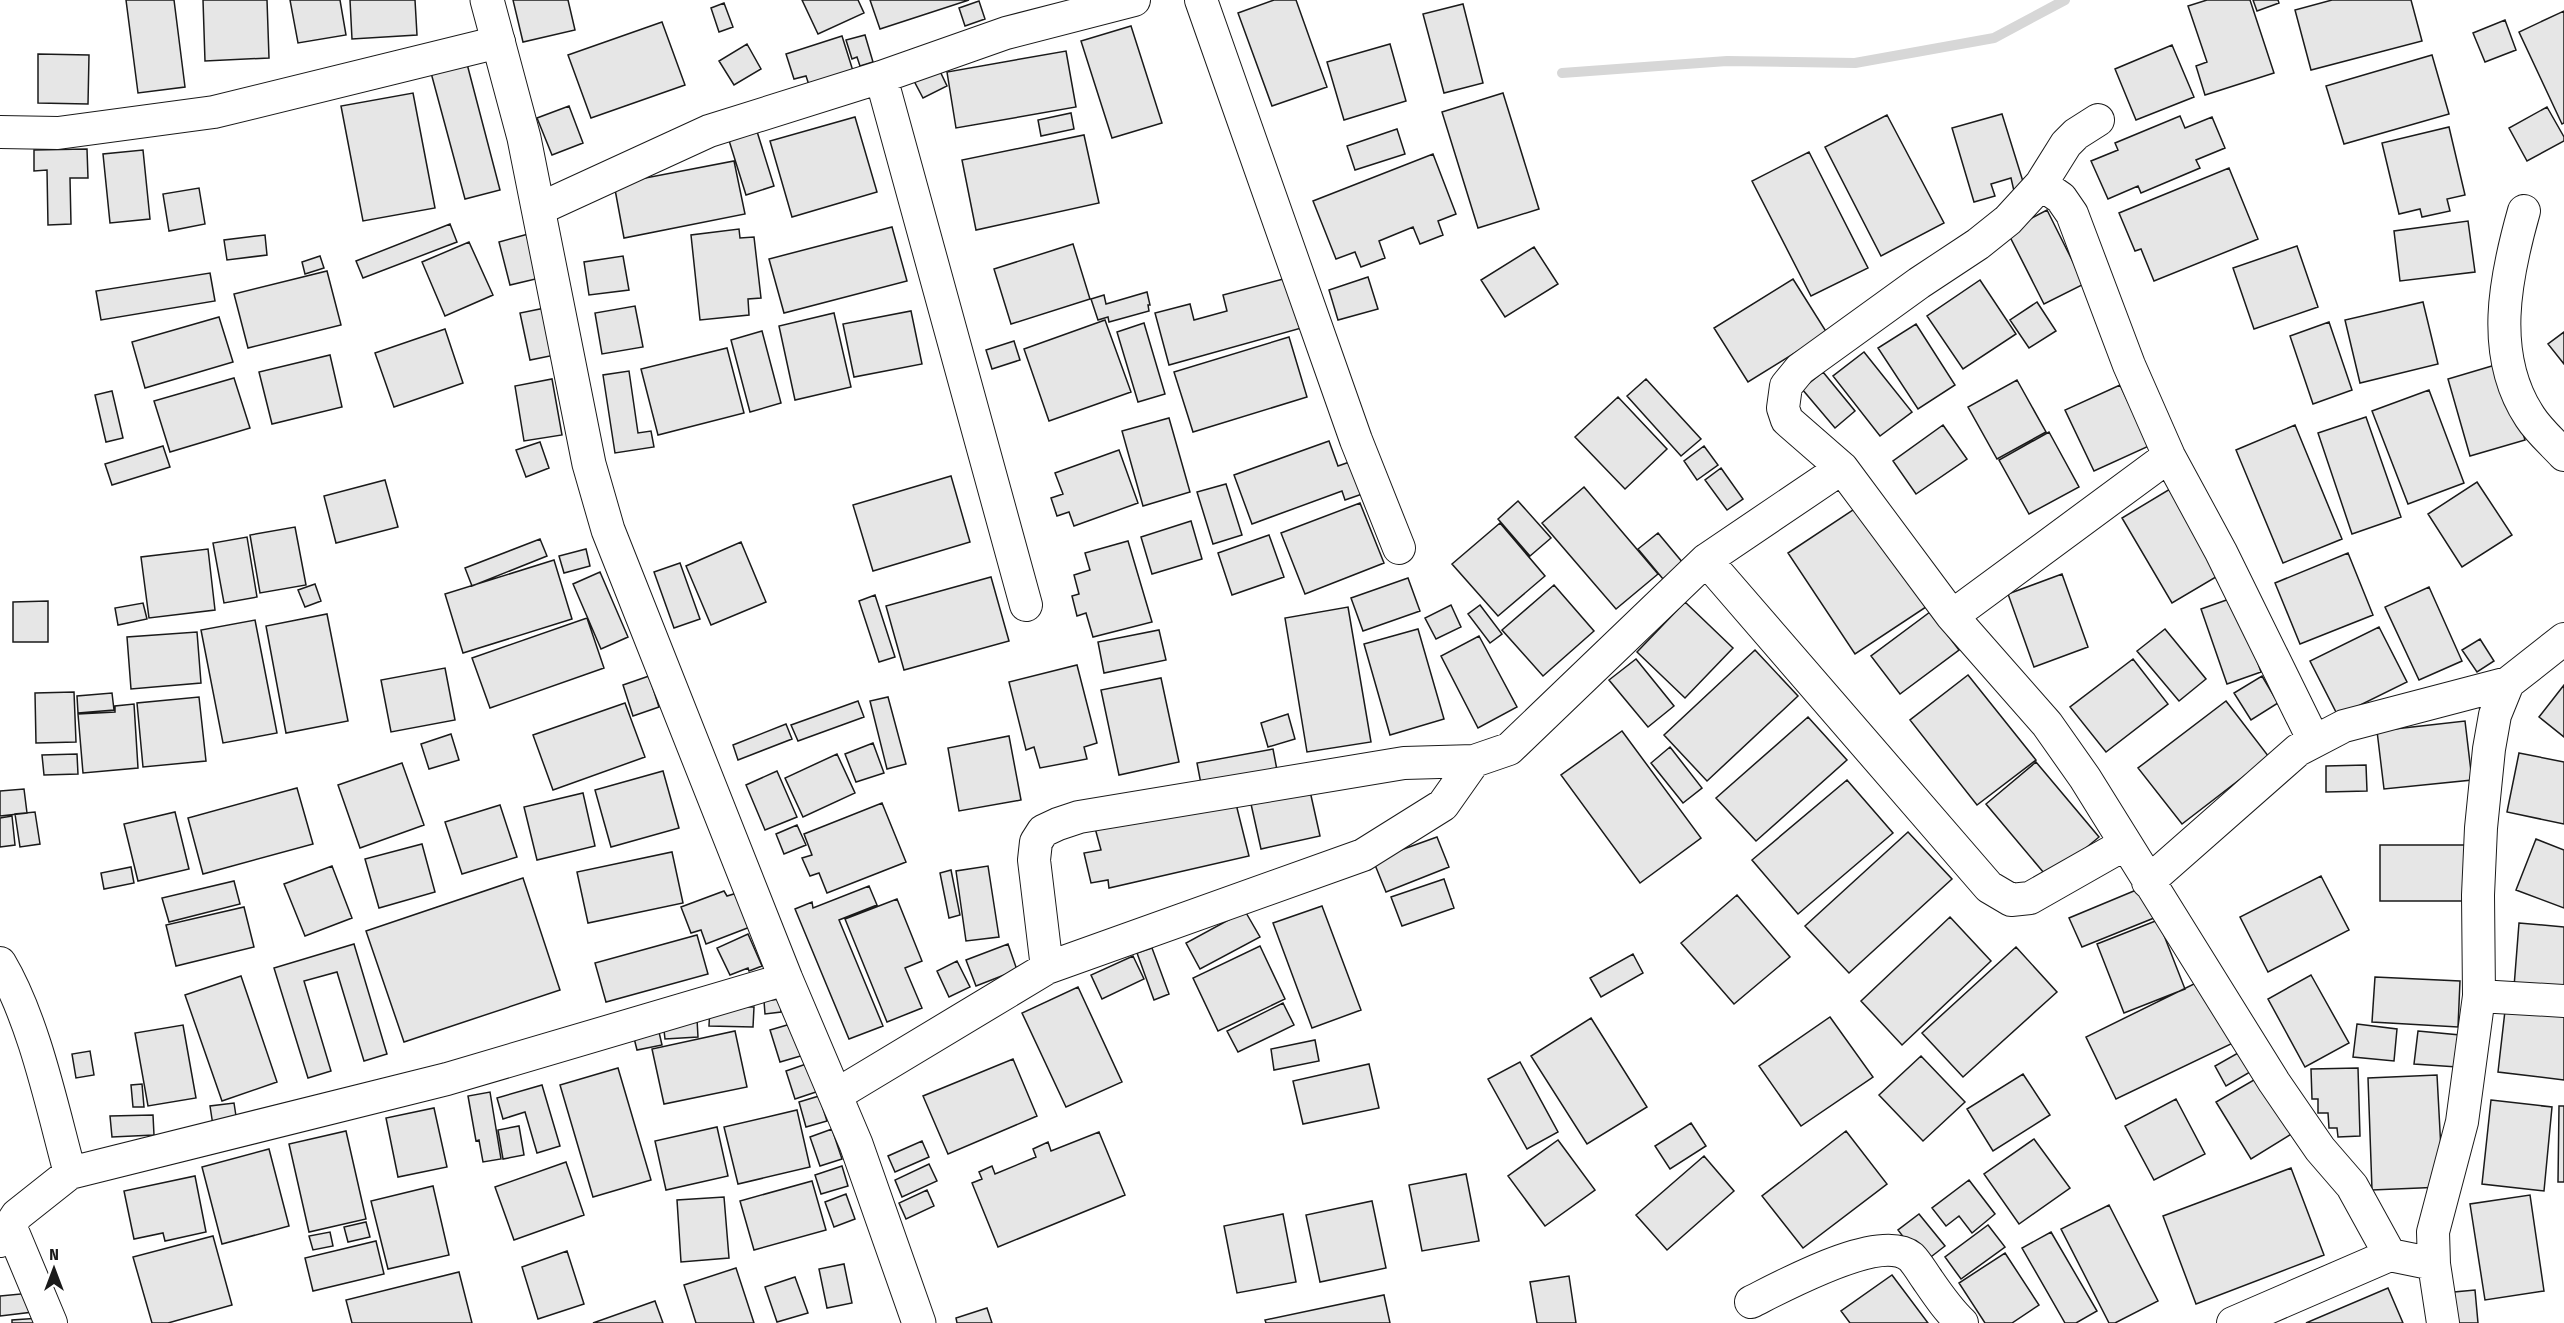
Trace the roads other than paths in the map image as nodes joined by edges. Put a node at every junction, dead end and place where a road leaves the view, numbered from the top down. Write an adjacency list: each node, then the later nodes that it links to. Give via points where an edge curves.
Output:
1 (487, 0): 4 (street)
2 (1134, 0): 5 (street, via 1006,33)
3 (1201, 0): 14 (street, via 1356,440)
4 (499, 42): 7 (street, via 214,112 58,134); 9 (street)
5 (881, 77): 9 (street, via 709,131); 16 (street)
6 (2098, 120): 8 (street, via 2066,144)
7 (0, 132)
8 (2041, 184): 12 (street, via 2061,198 2072,214 2129,365); 13 (street, via 2008,220 1978,244 1791,377 1783,397 1787,420)
9 (539, 209): 26 (street, via 589,464 608,530)
10 (2524, 211): 11 (street, via 2512,253 2504,317 2505,353 2513,385 2530,418)
11 (2564, 455)
12 (2169, 456): 17 (street); 20 (street)
13 (1842, 468): 15 (street); 17 (street)
14 (1400, 548)
15 (1707, 560): 21 (street, via 1509,749); 22 (street, via 1989,887 2011,900 2030,898)
16 (1026, 605)
17 (1952, 616): 22 (street, via 2047,724)
18 (2564, 639): 19 (street)
19 (2508, 683): 20 (street, via 2344,726); 27 (street, via 2495,715 2485,783 2478,896)
20 (2314, 741): 23 (street, via 2298,750)
21 (1474, 761): 25 (street, via 1443,805 1364,855); 25 (street, via 1404,763 1079,817 1043,831 1035,842 1034,861)
22 (2125, 844): 23 (street)
23 (2148, 882): 32 (street, via 2274,1082 2320,1149 2352,1186)
24 (0, 963): 30 (street, via 12,982 40,1065)
25 (1047, 968): 29 (street)
26 (786, 979): 29 (street); 30 (street, via 447,1079)
27 (2479, 996): 28 (street); 33 (street, via 2462,1122 2433,1232)
28 (2564, 1001)
29 (836, 1095): 36 (street)
30 (70, 1173): 31 (street, via 17,1215)
31 (5, 1233): 35 (street)
32 (2390, 1255): 33 (street); 38 (street)
33 (2434, 1264): 39 (street)
34 (1751, 1302): 37 (street, via 1812,1272 1863,1254 1901,1250 1913,1259)
35 (51, 1323)
36 (919, 1323)
37 (1962, 1323)
38 (2233, 1323)
39 (2443, 1323)

